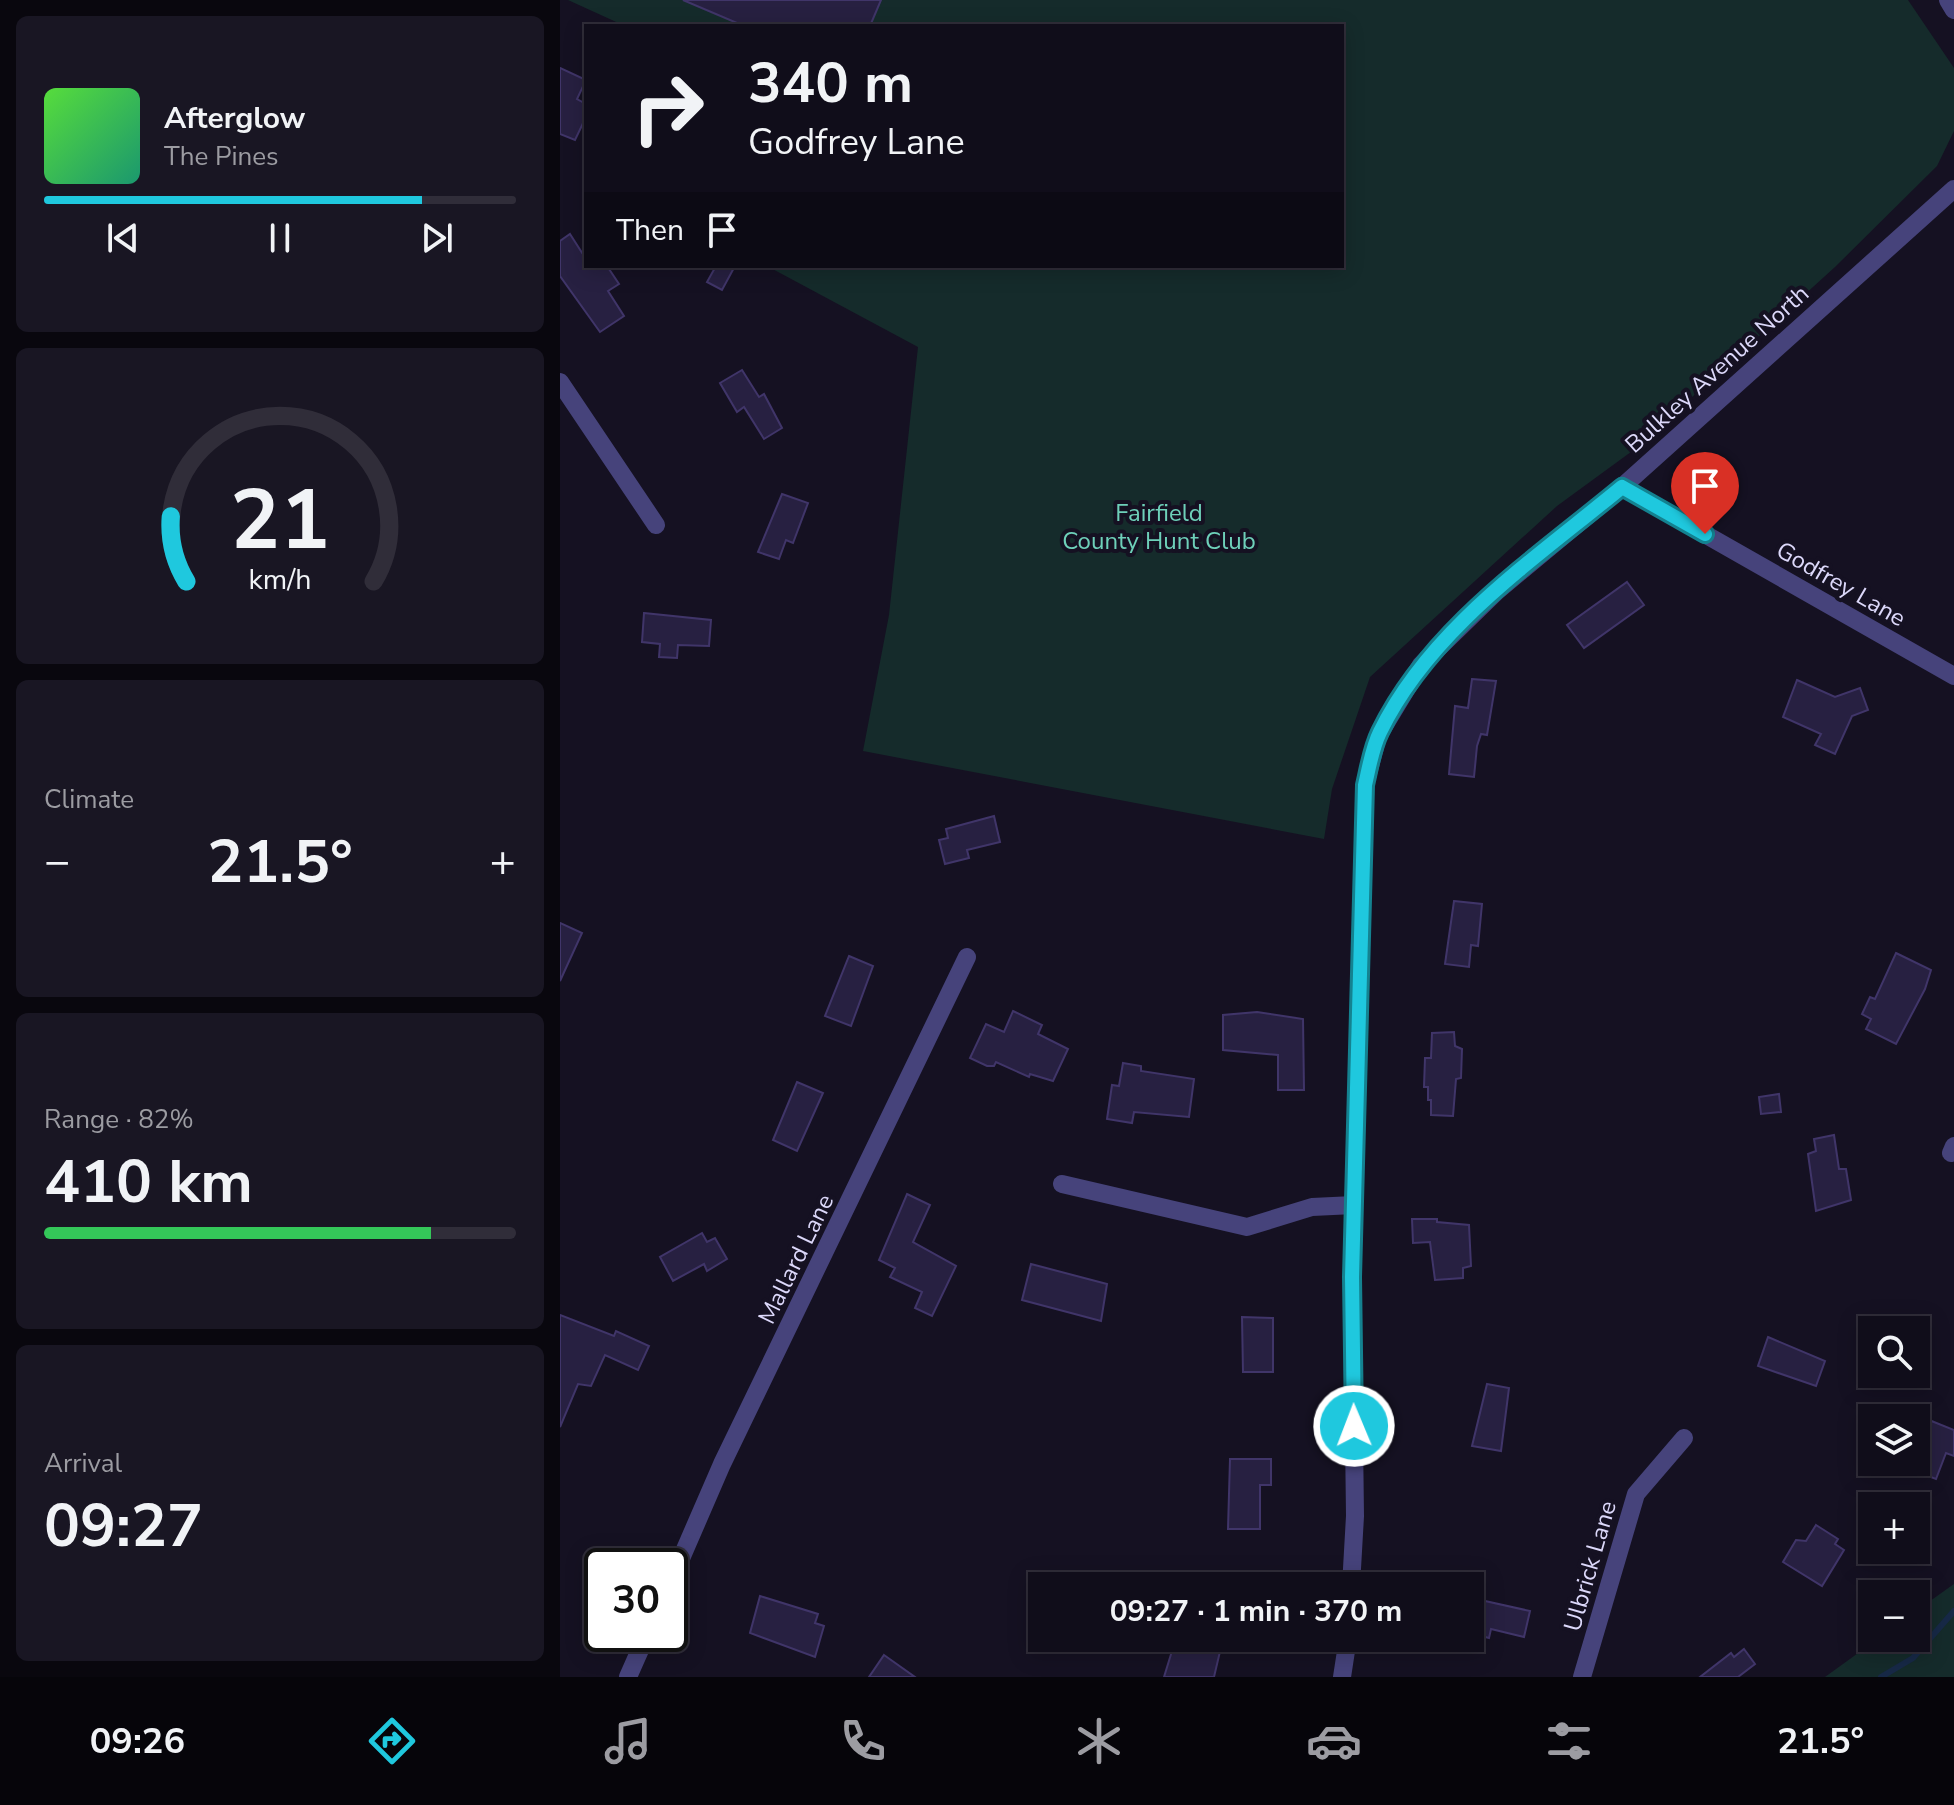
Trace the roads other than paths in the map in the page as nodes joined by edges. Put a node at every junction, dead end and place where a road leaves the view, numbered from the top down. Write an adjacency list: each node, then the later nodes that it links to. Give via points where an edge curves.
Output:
1 (1948, 0): 2 (street)
2 (1954, 10)
3 (1954, 189): 5 (street, Bulkley Avenue North)
4 (560, 382): 6 (street)
5 (1622, 487): 7 (street, Godfrey Lane); 10 (street, Bulkley Avenue North, via 1497,591 1421,665 1378,736 1365,785)
6 (656, 525)
7 (1954, 676)
8 (967, 957): 12 (street, Mallard Lane)
9 (1062, 1184): 10 (street, via 1247,1227 1312,1207)
10 (1354, 1205): 13 (street, Bulkley Avenue North)
11 (1684, 1438): 18 (street, Ulbrick Lane, via 1636,1494)
12 (686, 1548)
13 (1352, 1572)
14 (639, 1652): 17 (street)
15 (1347, 1652): 16 (street)
16 (1345, 1676)
17 (628, 1677)
18 (1582, 1677)

